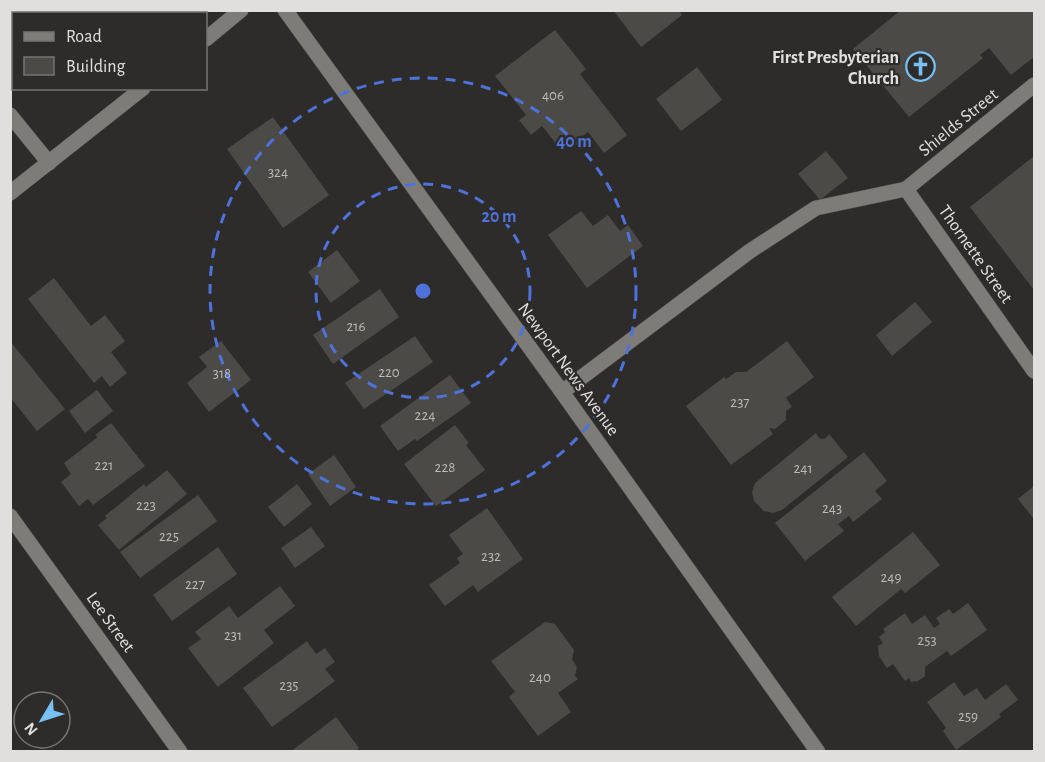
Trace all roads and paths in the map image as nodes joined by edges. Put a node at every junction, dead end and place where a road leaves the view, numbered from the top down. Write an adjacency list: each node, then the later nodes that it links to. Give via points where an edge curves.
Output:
1 (241, 10): 3 (street)
2 (285, 10): 11 (street, Newport News Avenue)
3 (207, 38)
4 (1035, 85): 8 (street, Shields Street)
5 (140, 90): 7 (street)
6 (10, 115): 7 (street)
7 (49, 163): 9 (street)
8 (906, 189): 10 (street, Thornette Street); 11 (street, via 816,208 750,251)
9 (10, 193)
10 (1035, 370)
11 (562, 392): 14 (street, Newport News Avenue)
12 (10, 516): 13 (street, Lee Street)
13 (180, 752)
14 (818, 752)

